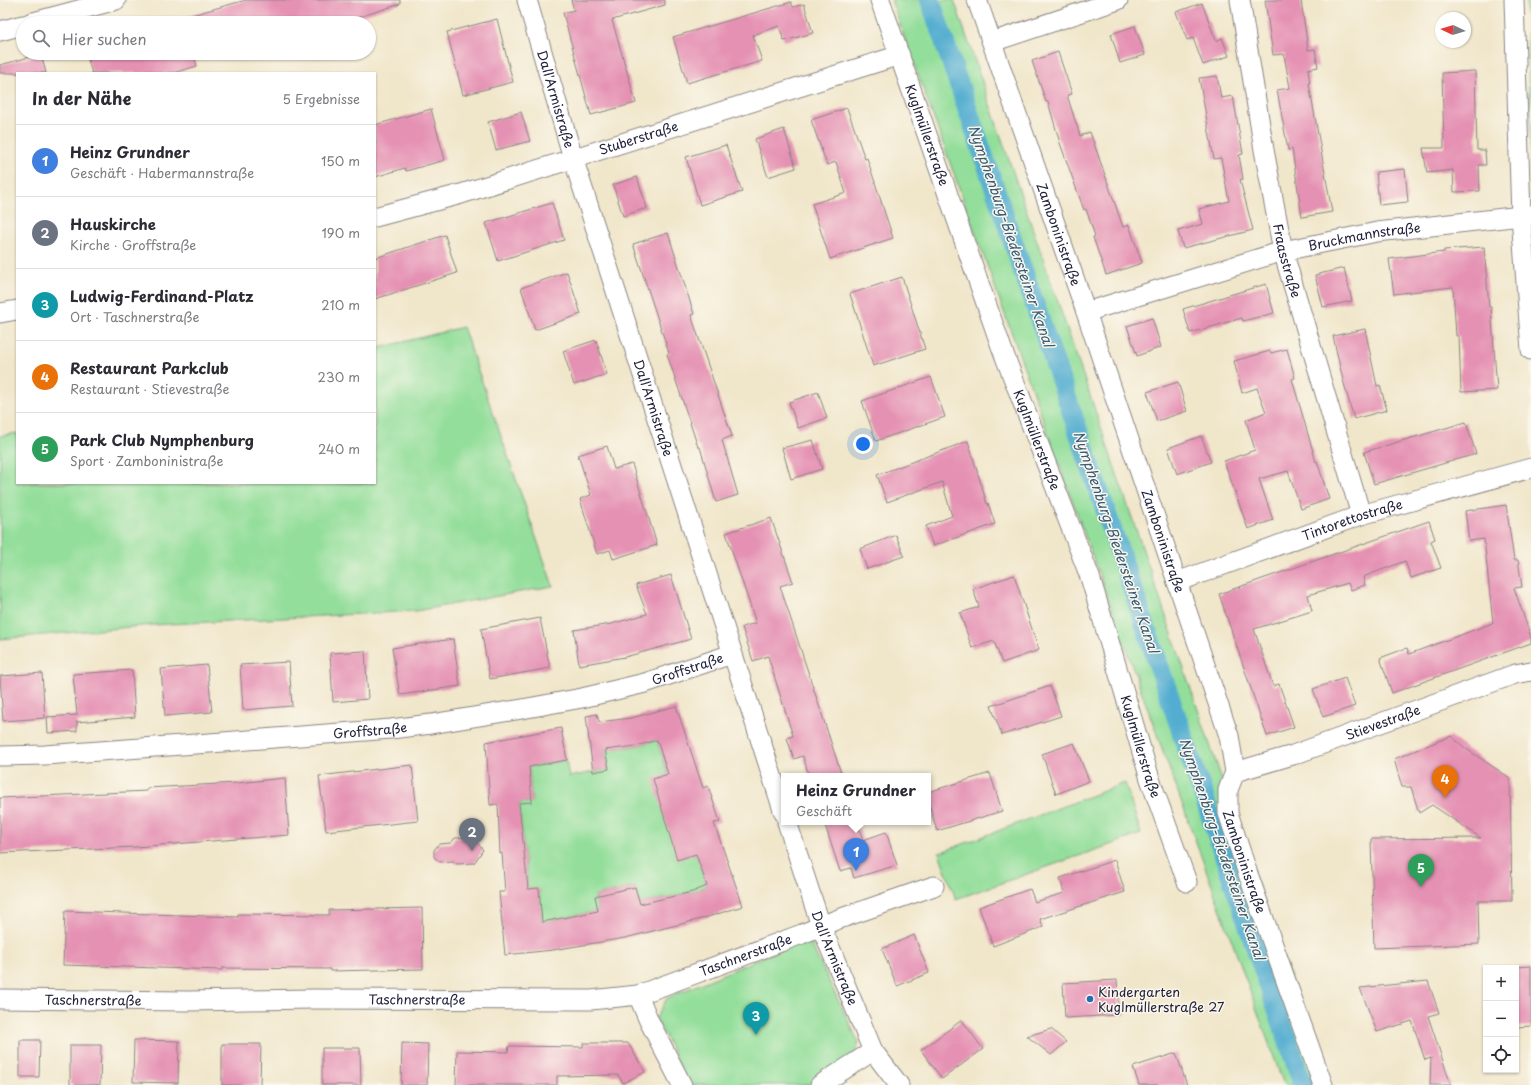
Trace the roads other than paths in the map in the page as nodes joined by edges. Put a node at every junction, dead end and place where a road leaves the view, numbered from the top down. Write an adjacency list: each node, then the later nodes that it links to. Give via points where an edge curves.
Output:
1 (116, 0): 8 (street)
2 (527, 0): 13 (street, Dall'Armistraße)
3 (880, 0): 12 (street, Kuglmüllerstraße)
4 (977, 0): 11 (street, Zamboninistraße)
5 (1118, 0): 11 (street)
6 (1240, 0): 16 (street, Fraasstraße)
7 (1514, 0): 14 (street)
8 (56, 16)
9 (16, 27): 10 (street)
10 (0, 31)
11 (992, 42): 18 (street, Zamboninistraße)
12 (900, 55): 13 (street, Stuberstraße); 30 (street, Kuglmüllerstraße, via 1002,349 1090,577 1150,779)
13 (573, 158): 15 (street, Stuberstraße, via 461,194); 24 (street, Dall'Armistraße)
14 (1526, 216): 16 (street, Bruckmannstraße, via 1377,232); 20 (street)
15 (376, 217)
16 (1283, 251): 18 (street, Bruckmannstraße); 22 (street, Fraasstraße)
17 (16, 310): 19 (street)
18 (1086, 312): 23 (street, Zamboninistraße)
19 (0, 313)
20 (1531, 350)
21 (1531, 468): 22 (street, Tintorettostraße)
22 (1361, 515): 23 (street, Tintorettostraße)
23 (1177, 582): 27 (street, Zamboninistraße, via 1229,736)
24 (732, 654): 26 (street, Groffstraße, via 644,682 582,698 431,724 223,742); 28 (street, Dall'Armistraße)
25 (1531, 671): 27 (street, Stievestraße, via 1515,674 1293,755)
26 (0, 756)
27 (1235, 772): 39 (street, Zamboninistraße, via 1228,790 1228,812)
28 (781, 804)
29 (788, 825): 32 (street, Dall'Armistraße)
30 (1187, 882)
31 (934, 886): 32 (street, Taschnerstraße)
32 (820, 926): 33 (street, Taschnerstraße); 35 (street, Dall'Armistraße)
33 (638, 995): 34 (street, Taschnerstraße, via 591,1000); 36 (street)
34 (0, 999)
35 (873, 1051): 37 (street); 38 (street, Dall'Armistraße)
36 (682, 1085)
37 (820, 1085)
38 (899, 1085)
39 (1323, 1085)

